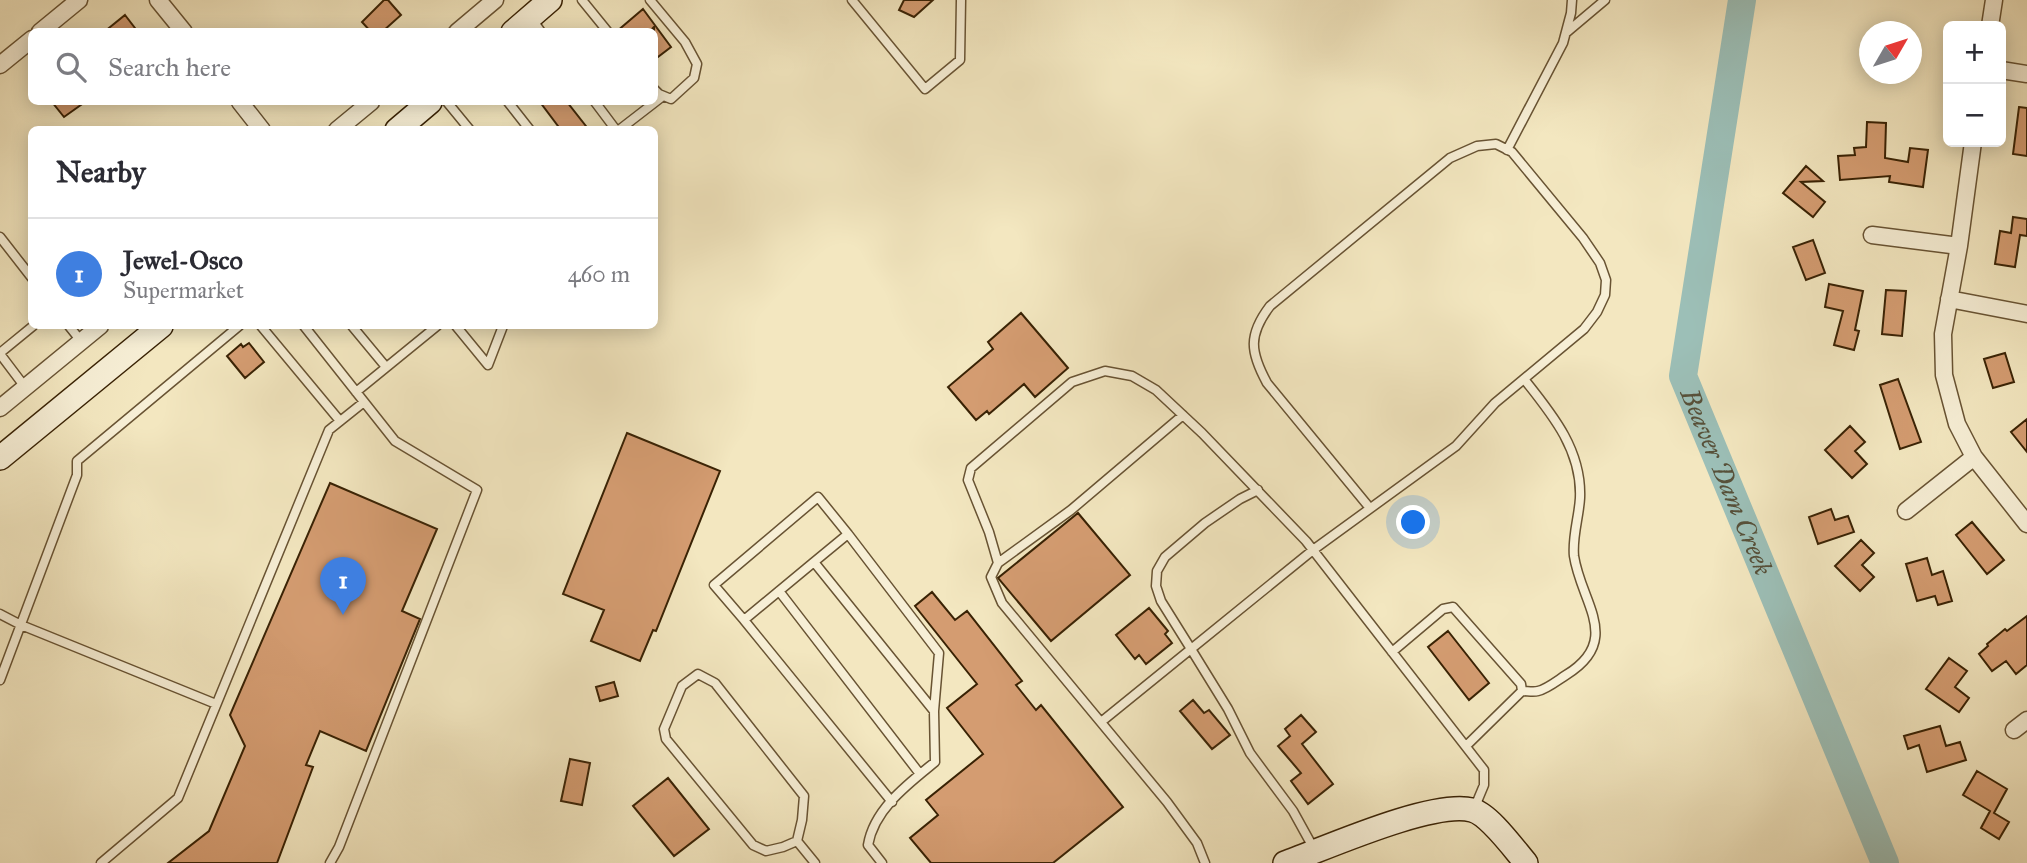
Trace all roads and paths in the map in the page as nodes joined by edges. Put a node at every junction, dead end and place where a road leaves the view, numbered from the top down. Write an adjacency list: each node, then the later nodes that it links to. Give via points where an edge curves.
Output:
1 (79, 0): 14 (street)
2 (159, 0): 15 (street)
3 (495, 0): 16 (street)
4 (550, 0): 13 (main road)
5 (582, 0): 17 (lane)
6 (650, 0): 24 (lane, via 697,64 695,78 671,99)
7 (852, 0): 8 (lane, via 925,89 960,60)
8 (961, 0)
9 (1572, 0): 18 (lane)
10 (1605, 0): 18 (lane)
11 (1994, 0): 12 (street)
12 (1991, 21)
13 (528, 27)
14 (45, 28)
15 (181, 28)
16 (462, 28)
17 (605, 28)
18 (1567, 32): 41 (lane)
19 (28, 42): 20 (street)
20 (0, 65)
21 (2006, 71): 22 (street)
22 (2027, 74)
23 (658, 93): 24 (lane)
24 (663, 96): 25 (lane)
25 (658, 100)
26 (242, 105): 33 (street)
27 (367, 105): 34 (street)
28 (426, 105): 35 (main road)
29 (449, 105): 36 (lane)
30 (510, 105): 37 (lane)
31 (597, 105): 38 (lane)
32 (651, 105): 39 (lane)
33 (259, 126)
34 (342, 126)
35 (402, 126)
36 (467, 126)
37 (527, 126)
38 (615, 126)
39 (623, 126)
40 (1972, 147): 44 (street)
41 (1507, 150): 62 (lane, via 1583,238 1606,280 1605,295 1584,329); 72 (lane, via 1496,144 1477,146 1450,158 1260,319 1253,339 1256,363 1267,383)
42 (1872, 235): 44 (street)
43 (0, 237): 45 (lane)
44 (1959, 246): 46 (street)
45 (28, 273)
46 (1949, 299): 47 (street); 69 (street, via 1943,334 1944,375 1957,424)
47 (2027, 314)
48 (29, 329): 60 (lane)
49 (71, 329): 59 (lane)
50 (96, 329): 59 (street)
51 (158, 329): 70 (main road)
52 (235, 329): 82 (lane, via 77,461 77,475)
53 (263, 329): 68 (lane)
54 (306, 329): 64 (lane)
55 (354, 329): 61 (lane)
56 (430, 329): 61 (lane)
57 (458, 329): 58 (lane, via 488,365)
58 (502, 329)
59 (81, 341): 63 (street)
60 (0, 354): 63 (lane)
61 (386, 367): 64 (lane)
62 (1524, 379): 72 (lane, via 1456,446); 86 (lane, via 1563,432 1573,454 1580,497 1573,551 1596,627 1587,658 1576,668 1538,691)
63 (25, 387): 66 (street)
64 (356, 392): 65 (lane)
65 (364, 402): 68 (lane); 97 (lane, via 395,441 477,490)
66 (0, 408)
67 (1183, 415): 71 (lane); 78 (lane, via 1071,510); 78 (lane, via 1132,376 1105,371 1072,382 971,468 968,480)
68 (340, 421): 87 (lane, via 329,430)
69 (1973, 457): 73 (street); 74 (street)
70 (0, 458)
71 (1258, 490): 76 (lane); 83 (lane, via 1205,523 1165,557 1157,571 1161,601)
72 (1369, 508): 76 (lane)
73 (1906, 511)
74 (2027, 524)
75 (848, 534): 77 (lane); 81 (lane, via 818,497 713,584); 88 (lane, via 939,653)
76 (1313, 550): 83 (lane); 84 (lane)
77 (814, 562): 79 (lane); 88 (lane)
78 (998, 563): 89 (lane, via 991,577 1002,603)
79 (779, 592): 81 (lane); 91 (lane)
80 (0, 614): 82 (lane)
81 (744, 620): 92 (lane)
82 (20, 625): 85 (lane); 87 (lane)
83 (1191, 649): 89 (lane); 95 (lane, via 1250,753 1293,811)
84 (1392, 652): 86 (lane, via 1443,609 1453,607 1521,684); 90 (lane)
85 (0, 680)
86 (1522, 691): 90 (lane)
87 (216, 704): 96 (lane, via 178,798)
88 (933, 711): 91 (lane, via 935,762)
89 (1101, 722): 100 (lane, via 1167,802 1197,843)
90 (1466, 746): 93 (lane, via 1485,770)
91 (920, 774): 92 (lane)
92 (892, 802): 99 (lane, via 868,845)
93 (1473, 810): 95 (main road, via 1426,813); 102 (main road, via 1499,830)
94 (797, 841): 94 (lane, via 804,796 715,683 698,674 682,686 664,729 666,739 753,845 766,851); 98 (lane)
95 (1316, 852): 101 (main road)
96 (101, 863)
97 (330, 863)
98 (814, 863)
99 (882, 863)
100 (1205, 863)
101 (1285, 863)
102 (1525, 863)

